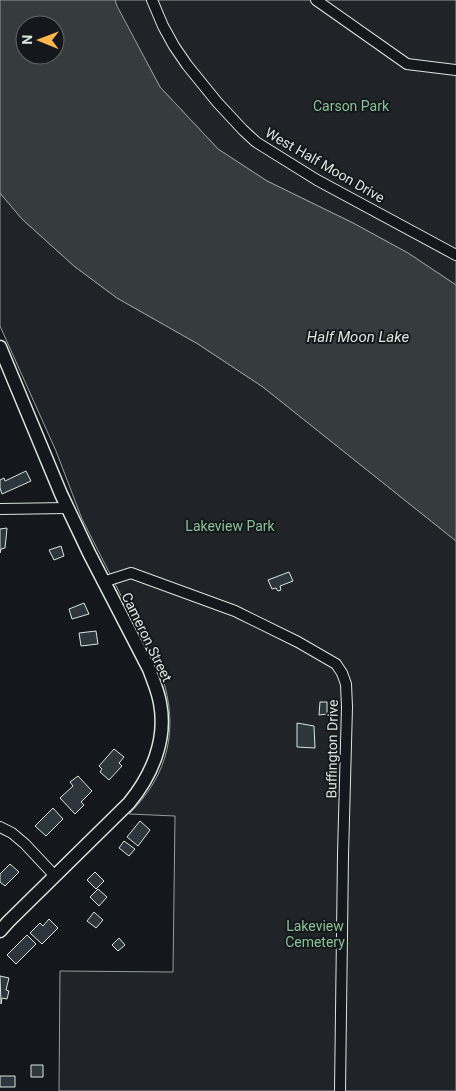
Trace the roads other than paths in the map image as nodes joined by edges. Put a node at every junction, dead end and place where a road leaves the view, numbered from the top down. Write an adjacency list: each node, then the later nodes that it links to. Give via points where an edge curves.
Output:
1 (152, 0): 4 (street, West Half Moon Drive, via 187,65 256,142 317,180)
2 (316, 0): 3 (street, via 408,64)
3 (456, 70)
4 (456, 254)
5 (0, 347): 6 (main road, Cameron Street)
6 (67, 508): 7 (street); 8 (main road, Cameron Street)
7 (0, 509)
8 (103, 582): 10 (main road, Cameron Street, via 156,687 162,724 160,743 148,776 129,803); 12 (street, Buffington Drive, via 131,573 235,611 336,664 342,673 348,707)
9 (0, 827): 10 (street, via 25,844)
10 (55, 876): 11 (main road, Cameron Street)
11 (0, 930)
12 (340, 1091)

